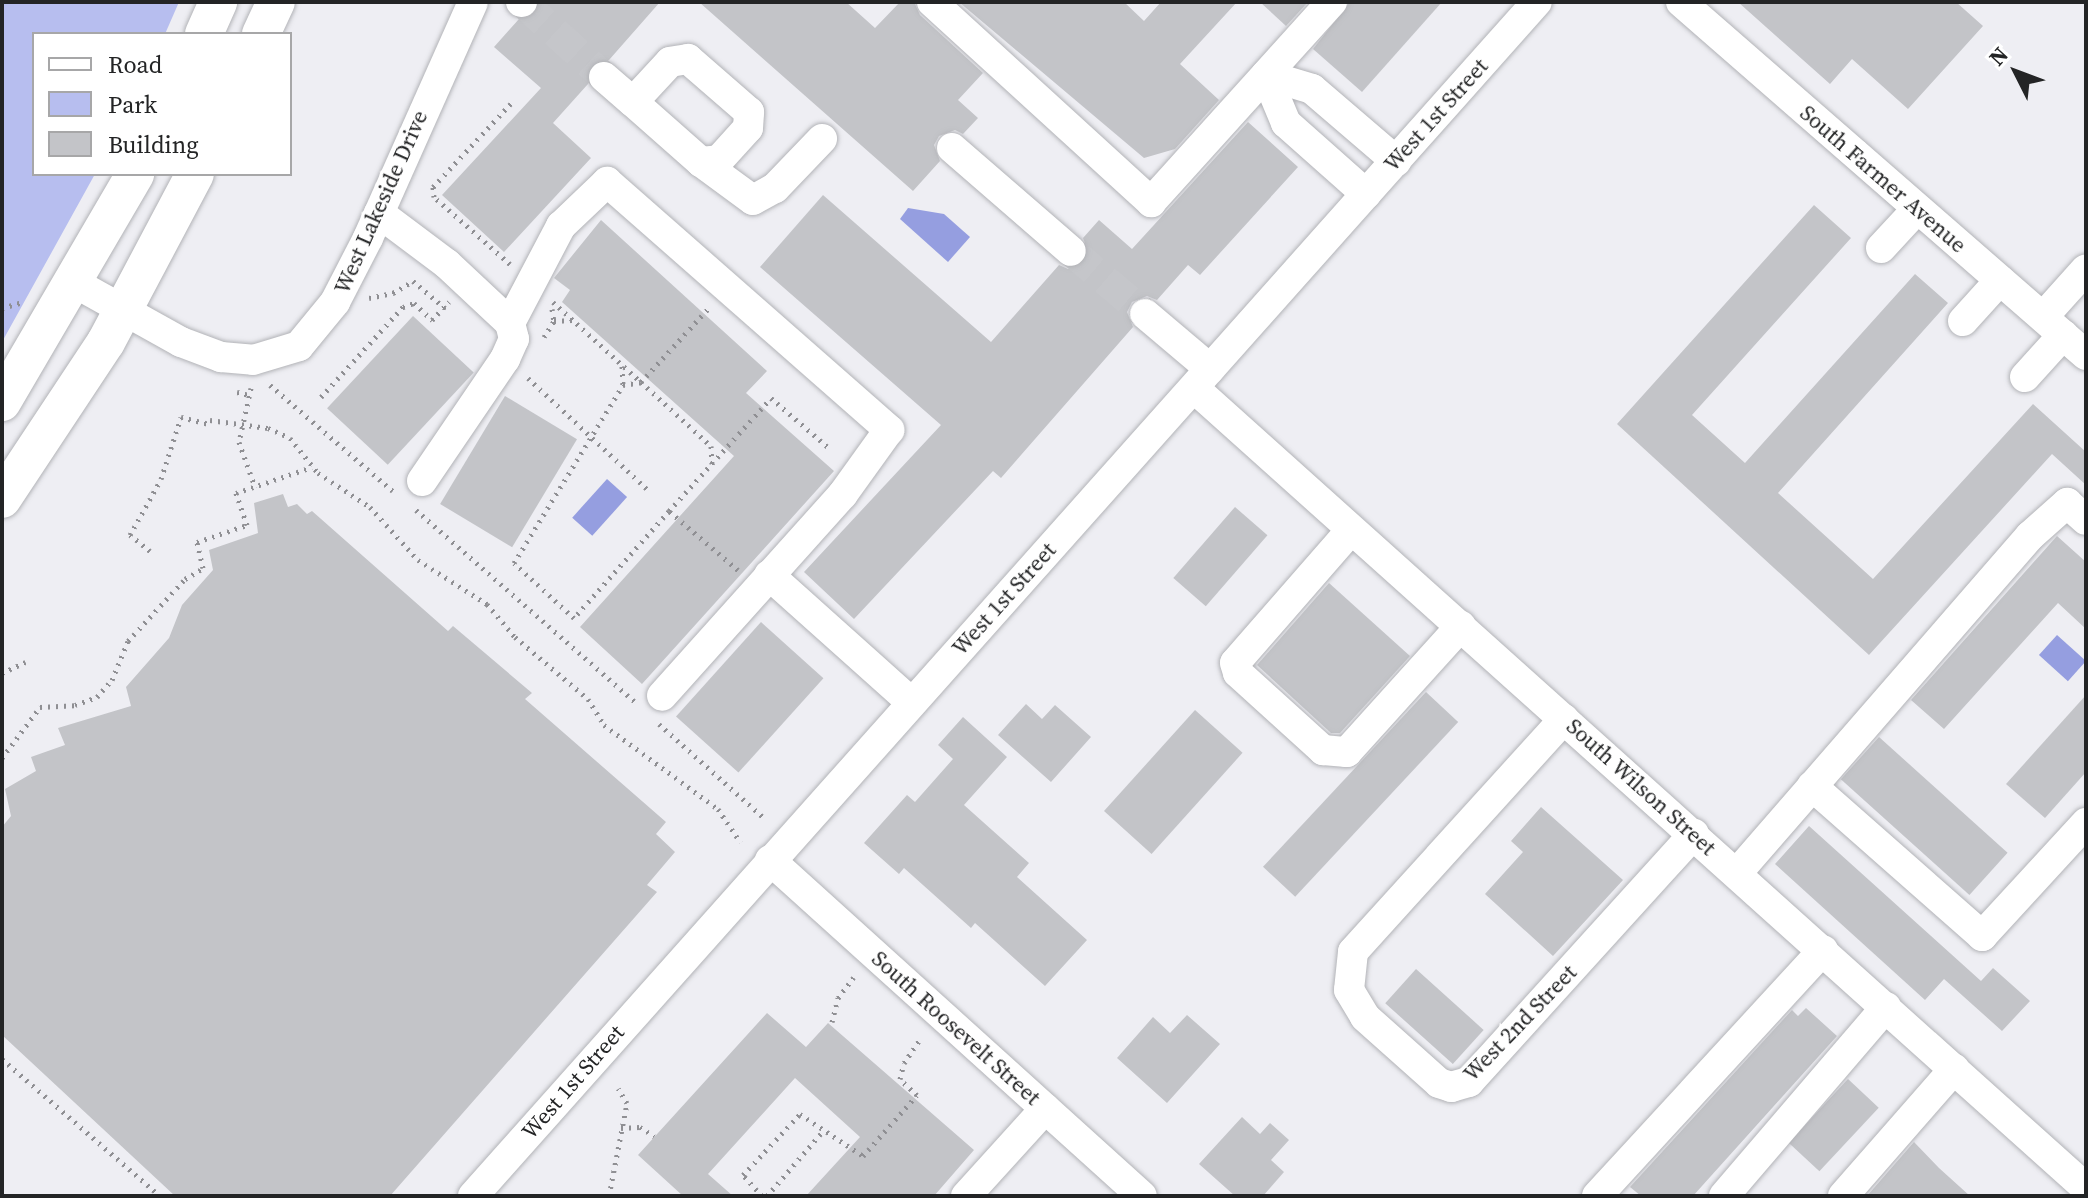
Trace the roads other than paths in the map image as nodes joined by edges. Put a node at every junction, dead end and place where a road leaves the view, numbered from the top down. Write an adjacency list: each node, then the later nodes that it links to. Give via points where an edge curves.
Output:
1 (218, 2): 8 (main road)
2 (276, 2): 9 (main road)
3 (473, 2): 21 (street, West Lakeside Drive)
4 (932, 2): 10 (street, via 1151,202)
5 (1332, 2): 10 (street)
6 (1537, 2): 15 (street, West 1st Street)
7 (1681, 2): 20 (street, South Farmer Avenue)
8 (205, 32)
9 (262, 32)
10 (1266, 75): 15 (street, via 1312,89); 19 (street, via 1286,123)
11 (604, 77): 12 (street)
12 (633, 102): 16 (street); 16 (street, via 670,62 688,59 749,112 748,128 719,160)
13 (822, 139): 16 (street, via 775,188 753,200)
14 (952, 148): 23 (street)
15 (1396, 161): 19 (street, West 1st Street)
16 (701, 162)
17 (134, 176): 26 (main road)
18 (194, 176): 27 (main road)
19 (1366, 194): 34 (street, West 1st Street)
20 (1917, 209): 22 (street); 25 (street, South Farmer Avenue)
21 (379, 213): 27 (street, West Lakeside Drive, via 335,302 299,346 282,353 253,360 221,357); 30 (street)
22 (1881, 248)
23 (1071, 251)
24 (2086, 269): 31 (street)
25 (2000, 280): 29 (street); 31 (street, South Farmer Avenue)
26 (75, 283): 27 (street, West Lakeside Drive); 35 (main road)
27 (125, 310): 37 (main road)
28 (1145, 314): 34 (street, South Wilson Street)
29 (1963, 321)
30 (510, 323): 36 (street, via 514,339 505,359); 40 (street, via 561,226 607,182 889,430 843,494)
31 (2053, 326): 32 (street, South Farmer Avenue); 33 (street)
32 (2086, 355)
33 (2025, 377)
34 (1202, 379): 39 (street, South Wilson Street); 43 (street, West 1st Street)
35 (2, 402)
36 (410, 493)
37 (2, 499)
38 (2086, 520): 45 (street, via 2067,503 2030,536)
39 (1351, 530): 41 (street, South Wilson Street); 41 (street, via 1235,663 1238,673 1323,750 1347,752)
40 (762, 583): 42 (street); 43 (street)
41 (1461, 626): 44 (street, South Wilson Street)
42 (662, 696)
43 (911, 702): 48 (street, West 1st Street)
44 (1564, 719): 47 (street, South Wilson Street); 47 (street, West 2nd Street, via 1353,952 1349,990 1365,1017 1439,1083 1451,1087 1469,1082)
45 (1812, 786): 46 (street, via 1982,936); 49 (street)
46 (2086, 823)
47 (1694, 834): 49 (street, South Wilson Street)
48 (770, 860): 53 (street, South Roosevelt Street); 55 (street, West 1st Street)
49 (1737, 873): 50 (street, South Wilson Street)
50 (1823, 950): 51 (street, South Wilson Street); 58 (street)
51 (1886, 1007): 52 (street, South Wilson Street); 59 (street)
52 (1954, 1069): 54 (street, South Wilson Street); 60 (street)
53 (1045, 1109): 56 (street); 57 (street, South Roosevelt Street)
54 (2084, 1181)
55 (473, 1196)
56 (966, 1196)
57 (1142, 1196)
58 (1597, 1196)
59 (1724, 1196)
60 (1843, 1196)

